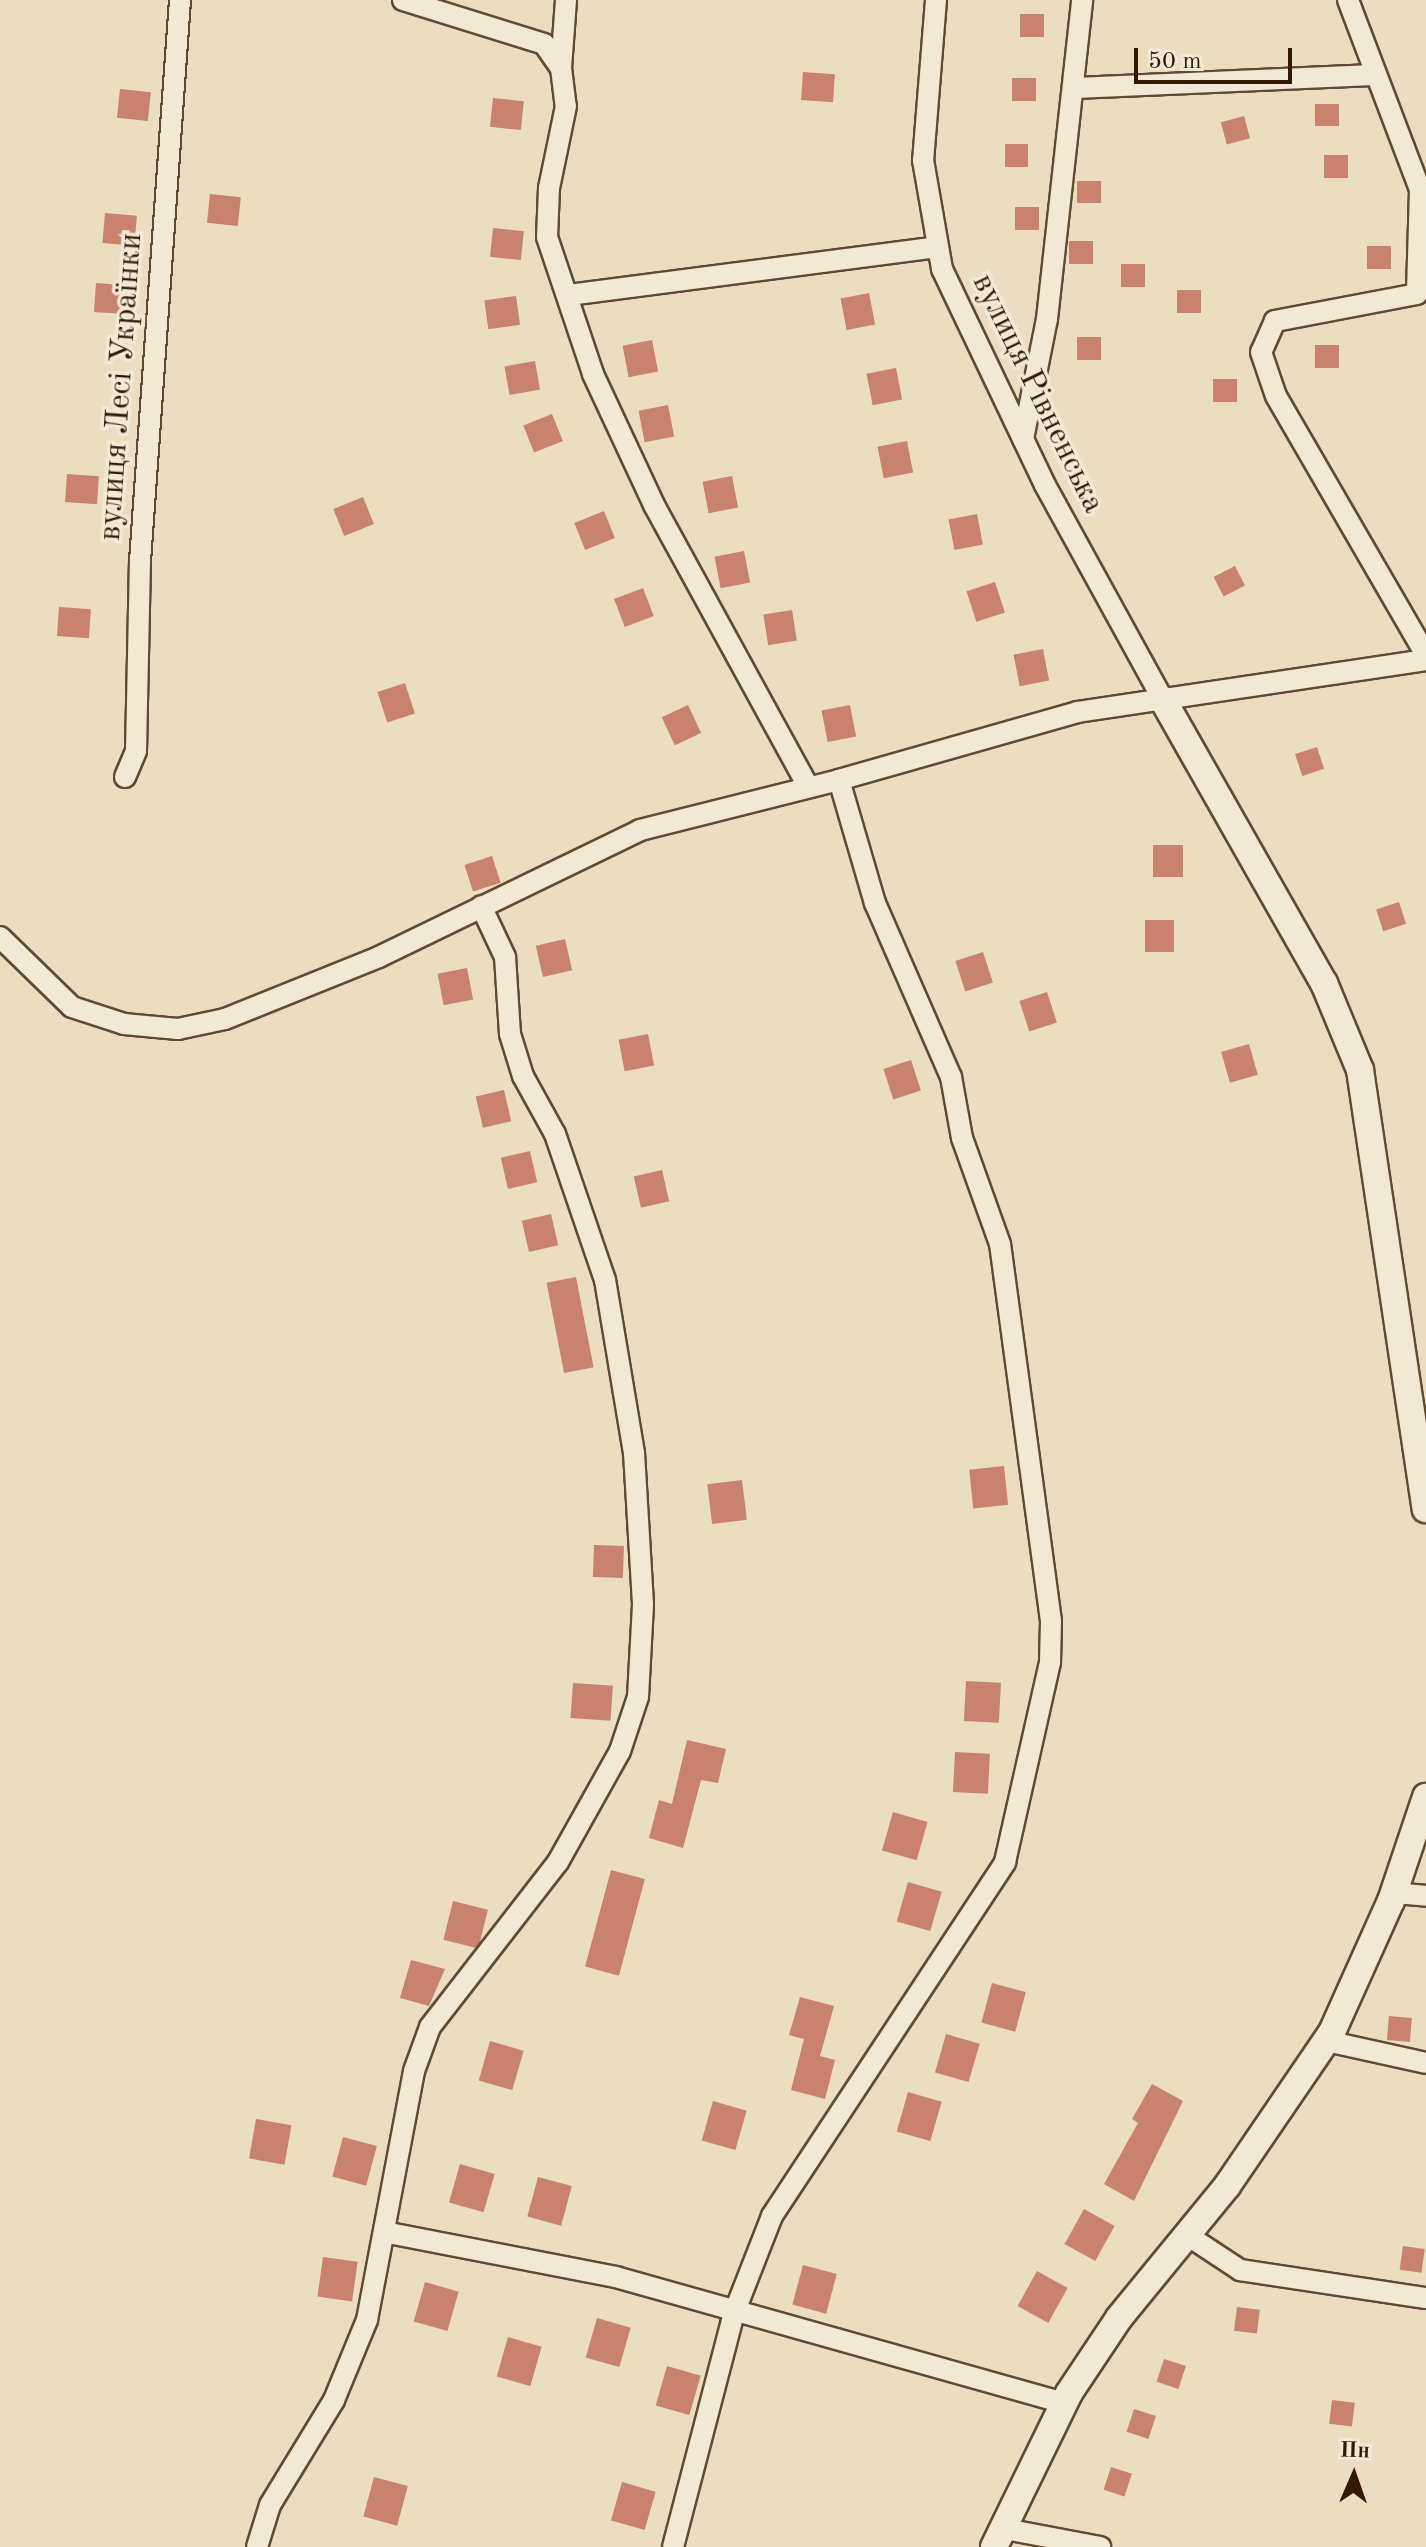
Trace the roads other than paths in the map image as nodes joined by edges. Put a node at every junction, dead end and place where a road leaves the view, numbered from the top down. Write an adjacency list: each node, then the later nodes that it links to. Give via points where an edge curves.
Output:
1 (180, 0): 16 (street, вулиця Лесі Українки, via 140,561 136,751)
2 (403, 0): 7 (street, via 544,44)
3 (566, 0): 7 (street)
4 (936, 0): 10 (street, вулиця Рівненська, via 923,160)
5 (1082, 0): 9 (street)
6 (1348, 0): 8 (street)
7 (561, 68): 12 (street, via 566,106 549,188 547,237)
8 (1375, 75): 9 (street); 11 (street, via 1420,190)
9 (1074, 88): 13 (street, via 1047,319)
10 (937, 247): 12 (street); 13 (street, вулиця Рівненська, via 960,316)
11 (1421, 294): 14 (street, via 1275,321 1261,352 1276,396)
12 (569, 295): 18 (street, via 593,374 654,505)
13 (1023, 439): 15 (street, вулиця Рівненська)
14 (1426, 658): 15 (street)
15 (1163, 700): 17 (street, via 1019,724); 21 (street, via 1324,983 1360,1070 1405,1337)
16 (125, 777)
17 (839, 780): 18 (street); 30 (street, via 875,903 951,1077 962,1138 1000,1244 1051,1621 1050,1662 1005,1862 805,2161 772,2216)
18 (807, 784): 19 (street, via 640,830)
19 (481, 906): 20 (street, via 379,957 225,1019 178,1029 124,1024 72,1007); 27 (street, via 505,957 510,1034 523,1076 555,1134 605,1280 634,1453 643,1664 620,1751 587,1814 532,1897 430,2027 414,2071)
20 (0, 937)
21 (1426, 1509)
22 (1426, 1797): 23 (street)
23 (1394, 1893): 24 (street); 25 (street)
24 (1426, 1896)
25 (1326, 2041): 26 (street); 28 (street)
26 (1426, 2063)
27 (384, 2232): 30 (street, via 616,2277); 33 (street, via 356,2351 334,2400 282,2481)
28 (1187, 2235): 29 (street, via 1240,2270); 31 (street, via 1119,2318)
29 (1426, 2298)
30 (734, 2313): 31 (street); 34 (street)
31 (1065, 2403): 32 (street)
32 (1000, 2538): 35 (street)
33 (257, 2547)
34 (673, 2547)
35 (1100, 2547)

